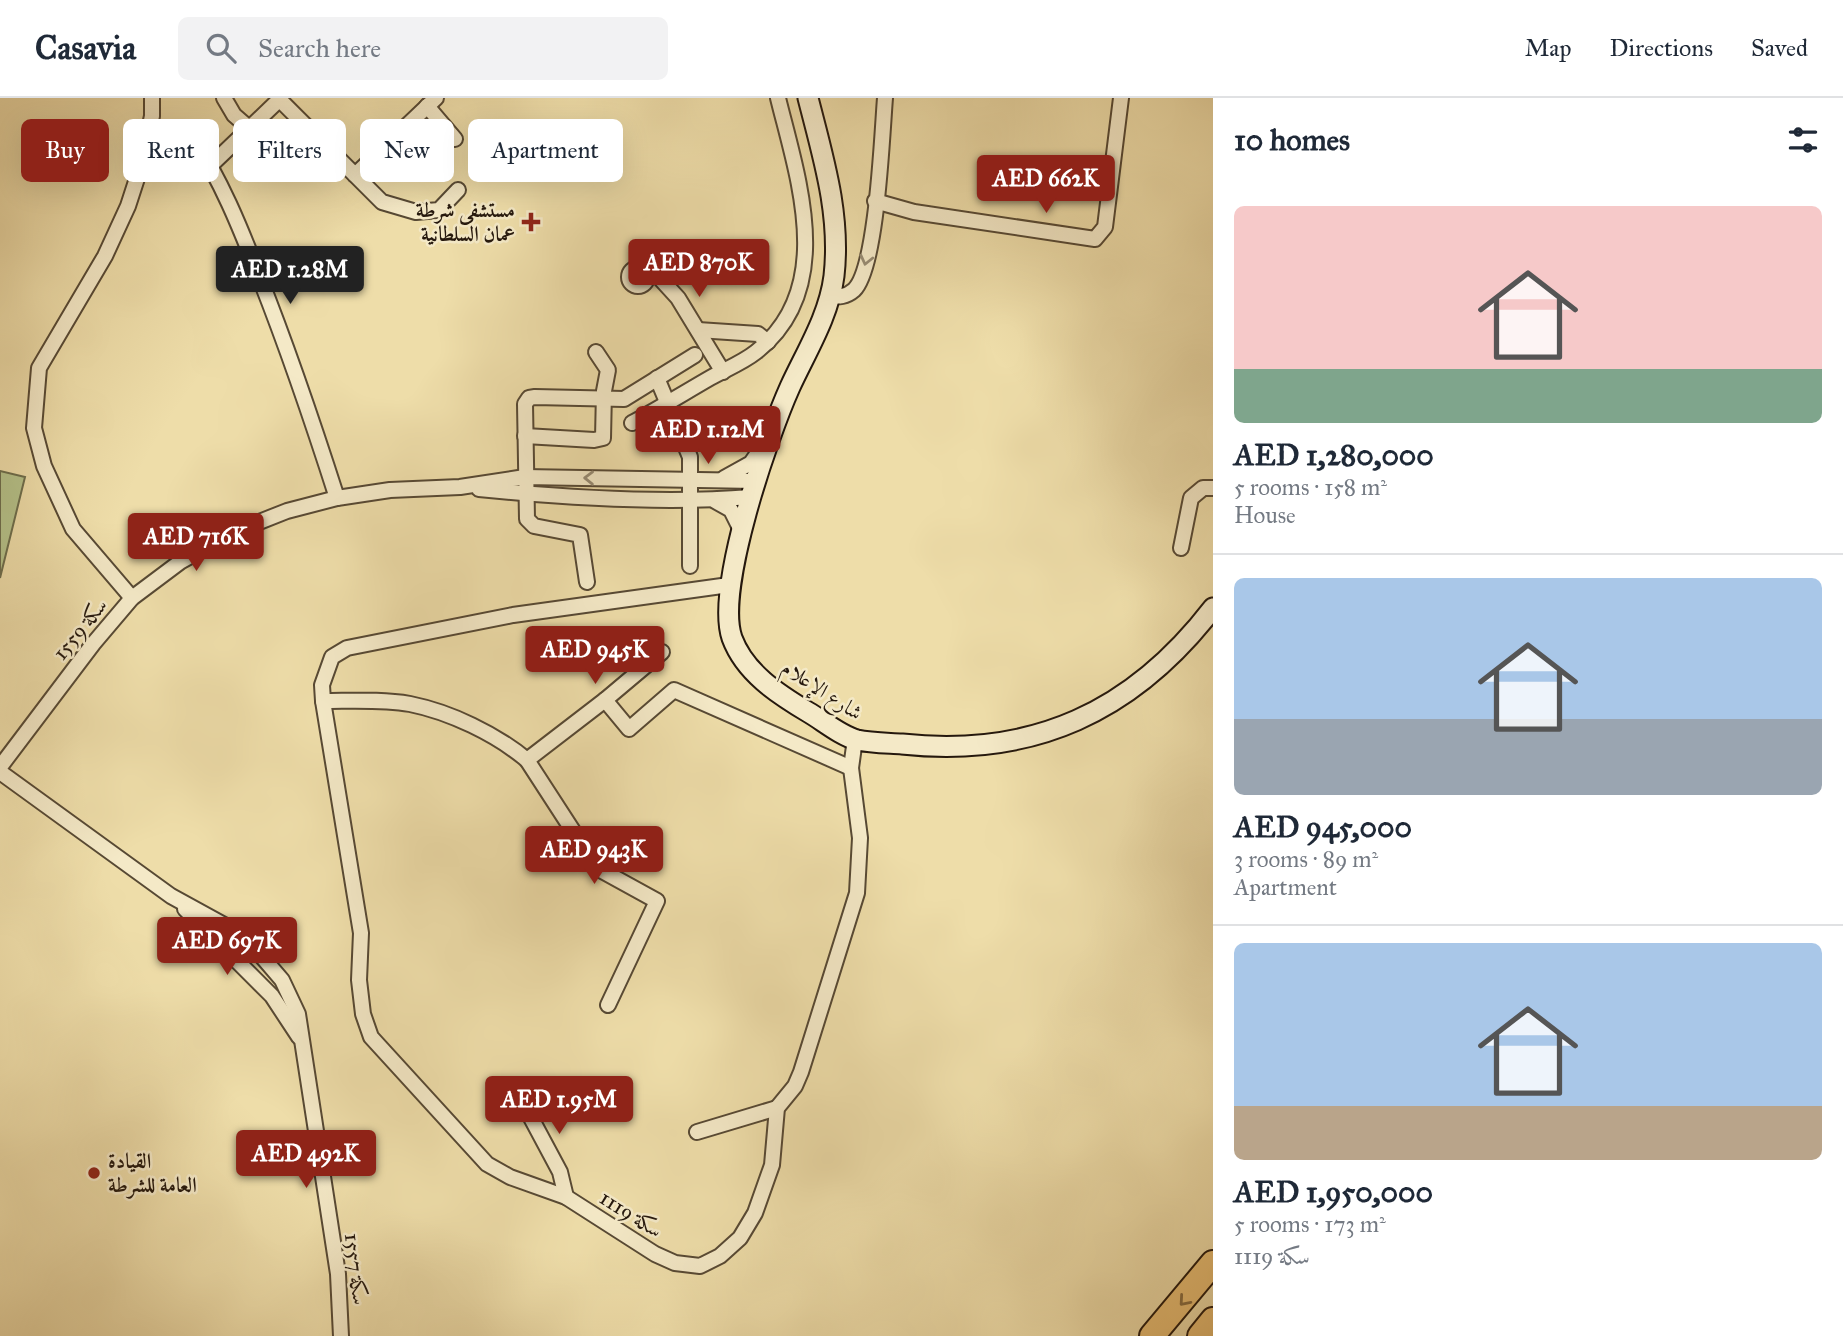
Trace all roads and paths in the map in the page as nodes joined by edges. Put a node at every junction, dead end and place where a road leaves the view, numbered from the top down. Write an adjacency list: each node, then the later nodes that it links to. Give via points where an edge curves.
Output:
1 (152, 98): 48 (street, via 141,166 128,206 105,256 39,368 34,428 44,466 73,529)
2 (223, 98): 9 (street)
3 (778, 98): 21 (street, via 801,193 805,260 791,308)
4 (808, 98): 19 (main road, شارع الإعلام, via 835,204 834,277)
5 (885, 98): 17 (street)
6 (1121, 98): 17 (street, via 1105,227 1095,239 914,212)
7 (280, 99): 10 (street); 14 (street)
8 (431, 102): 11 (street); 14 (street)
9 (239, 119)
10 (259, 119)
11 (442, 119)
12 (233, 144): 13 (street)
13 (219, 157)
14 (355, 175): 16 (street, via 382,202 416,212 439,210)
15 (219, 181): 40 (street, via 293,363)
16 (458, 190)
17 (875, 201): 19 (street, one-way to 19, via 860,282 843,297)
18 (646, 277): 20 (street, via 657,275)
19 (829, 296): 30 (main road, شارع الإعلام)
20 (698, 330): 21 (street, via 758,334); 24 (street)
21 (768, 342): 24 (street)
22 (596, 352): 26 (street, via 608,370)
23 (695, 355): 25 (street)
24 (723, 372): 27 (street)
25 (657, 378): 26 (street, via 624,399); 27 (street)
26 (604, 400): 31 (street, via 529,398); 31 (street, via 603,438)
27 (668, 403): 28 (street); 32 (street)
28 (632, 423)
29 (727, 424): 32 (street)
30 (770, 434): 35 (street, سكة 1559, via 751,463); 38 (main road, شارع الإعلام)
31 (525, 436): 33 (street)
32 (687, 446): 34 (street)
33 (525, 477): 34 (street, سكة 1559, one-way to 33); 36 (street, سكة 1559); 39 (street)
34 (691, 481): 35 (street, سكة 1559); 41 (street)
35 (715, 481): 38 (street, سكة 1559)
36 (460, 487): 39 (street, سكة 1559); 40 (street, سكة 1559, via 390,489)
37 (1213, 488): 44 (street, via 1203,488 1191,498)
38 (753, 489): 42 (street, سكة 1559); 43 (main road, شارع الإعلام)
39 (525, 494): 41 (street, سكة 1559); 46 (street, via 527,519 534,526 580,535)
40 (337, 498): 48 (street, سكة 1559, via 234,532 180,562)
41 (691, 500): 42 (street, سكة 1559); 45 (street)
42 (710, 500): 43 (street, via 732,510)
43 (743, 534): 47 (main road, شارع الإعلام)
44 (1181, 548)
45 (690, 566)
46 (587, 582)
47 (729, 585): 52 (street, سكة 1119, via 513,615 347,648 332,657 322,685); 53 (main road, شارع الإعلام, via 731,636 743,660 776,692)
48 (132, 598): 56 (street, سكة 1559)
49 (1213, 608): 53 (main road, شارع الإعلام, via 1185,644 1152,675 1122,698 1063,727 974,746)
50 (662, 652): 51 (street)
51 (605, 700): 54 (street); 55 (street, via 629,729 674,690)
52 (323, 701): 54 (street, via 410,704 505,742); 67 (street, سكة 1119, via 361,933 359,980 371,1038 487,1164)
53 (855, 739): 55 (street)
54 (527, 760): 62 (street, via 597,868 657,901)
55 (851, 768): 65 (street, via 860,838 857,893 802,1072)
56 (0, 769): 57 (street, سكة 1557)
57 (171, 896): 58 (street, سكة 1557); 59 (street, سكة 1557)
58 (240, 936): 59 (street); 60 (street, سكة 1557)
59 (228, 953): 61 (street, سكة 1557)
60 (264, 958): 61 (street); 63 (street, سكة 1557, via 282,980 298,1014)
61 (249, 975): 63 (street, سكة 1557, via 272,996)
62 (608, 1005)
63 (303, 1042): 70 (street, سكة 1557, via 338,1274)
64 (514, 1086): 67 (street, via 559,1172)
65 (777, 1108): 66 (street); 67 (street, سكة 1119, via 772,1166 755,1213 740,1238 700,1266 674,1263 655,1254)
66 (697, 1132)
67 (566, 1198)
68 (1213, 1264): 71 (highway, one-way to 71)
69 (1213, 1320): 72 (highway)
70 (341, 1336)
71 (1152, 1336)
72 (1200, 1336)

